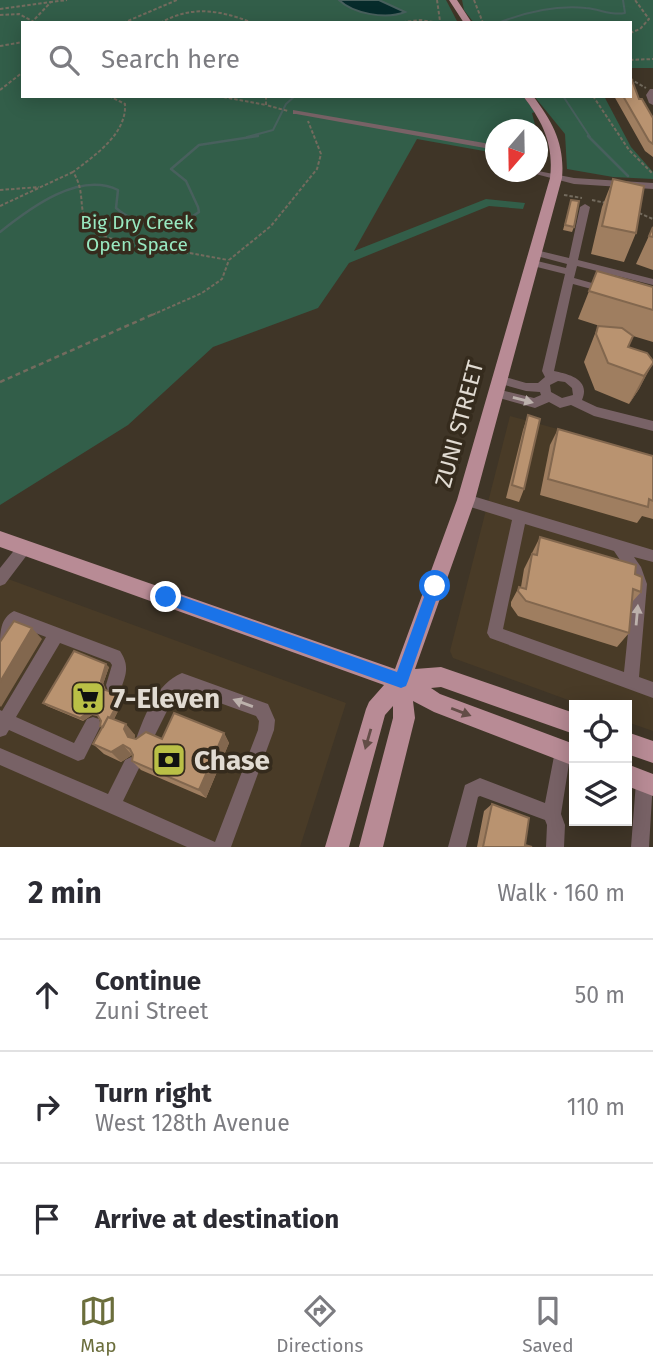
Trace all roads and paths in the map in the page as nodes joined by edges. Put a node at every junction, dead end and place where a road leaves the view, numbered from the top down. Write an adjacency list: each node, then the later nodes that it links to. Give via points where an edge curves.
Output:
1 (67, 0): 7 (path)
2 (177, 0): 11 (path)
3 (437, 0): 14 (path)
4 (453, 0): 15 (main road)
5 (474, 0): 16 (path)
6 (635, 0): 17 (path, via 649,19)
7 (51, 2): 8 (path); 10 (path)
8 (0, 9)
9 (0, 15): 10 (path, via 19,14)
10 (31, 21)
11 (127, 21)
12 (163, 21): 13 (path, via 194,9)
13 (248, 21)
14 (440, 21)
15 (467, 21)
16 (482, 21)
17 (632, 32)
18 (21, 42): 19 (path)
19 (0, 46)
20 (653, 59): 21 (path)
21 (632, 60)
22 (21, 74): 24 (path)
23 (632, 80): 25 (path)
24 (0, 90)
25 (653, 91): 31 (street)
26 (113, 98): 35 (path, via 125,104 126,116 107,142)
27 (229, 98): 32 (path)
28 (266, 98): 32 (path)
29 (530, 98): 38 (main road, ZUNI STREET, via 555,139 559,157)
30 (595, 98): 36 (path, via 628,150)
31 (653, 103)
32 (266, 105): 33 (path)
33 (293, 112): 34 (street); 49 (path, via 305,116 312,127 321,161 271,226)
34 (485, 146)
35 (73, 172): 40 (path); 49 (path, via 82,192 83,218 90,228 108,238)
36 (653, 174)
37 (548, 176): 38 (street)
38 (556, 178): 39 (street); 48 (main road, ZUNI STREET)
39 (653, 186)
40 (42, 187): 41 (path); 44 (path)
41 (0, 190)
42 (564, 195): 43 (path)
43 (610, 203)
44 (0, 206)
45 (585, 207): 50 (street)
46 (632, 210): 47 (path)
47 (653, 219)
48 (535, 258): 50 (street); 54 (main road, ZUNI STREET)
49 (229, 260): 53 (path, via 222,279 202,293)
50 (571, 271): 51 (street); 52 (lane); 55 (street)
51 (653, 282)
52 (617, 293)
53 (0, 382)
54 (497, 386): 55 (street, via 535,403); 58 (main road, ZUNI STREET)
55 (548, 387): 56 (lane, via 560,403); 56 (lane, via 563,377 574,382 579,391)
56 (574, 401): 57 (street)
57 (653, 426)
58 (466, 500): 59 (street); 67 (main road, ZUNI STREET)
59 (520, 516): 61 (street); 68 (lane, via 495,633)
60 (0, 539): 62 (main road)
61 (618, 545): 63 (street); 68 (street, one-way to 61, via 640,584)
62 (25, 547): 64 (street); 67 (main road)
63 (653, 556)
64 (0, 579)
65 (56, 635): 66 (street, via 15,618); 69 (street, via 115,656 120,664); 72 (street)
66 (0, 640)
67 (401, 681): 71 (main road, via 440,677); 77 (main road, one-way to 77, via 434,702); 85 (main road, ZUNI STREET, one-way to 85, via 376,709); 86 (main road, ZUNI STREET, via 404,718)
68 (631, 683): 70 (lane)
69 (114, 685)
70 (653, 690)
71 (569, 721)
72 (2, 723): 73 (street, via 78,753)
73 (93, 725)
74 (144, 739): 84 (lane, one-way to 74, via 266,730 262,710 182,681 163,699)
75 (632, 745): 76 (main road)
76 (653, 752)
77 (569, 753): 82 (street)
78 (0, 756): 81 (street)
79 (131, 766): 81 (lane)
80 (641, 781): 89 (street)
81 (112, 805): 83 (street)
82 (552, 814): 87 (street, via 480,787 471,791 467,800); 88 (street)
83 (208, 847)
84 (222, 847)
85 (337, 847)
86 (371, 847)
87 (457, 847)
88 (555, 847)
89 (640, 847)

